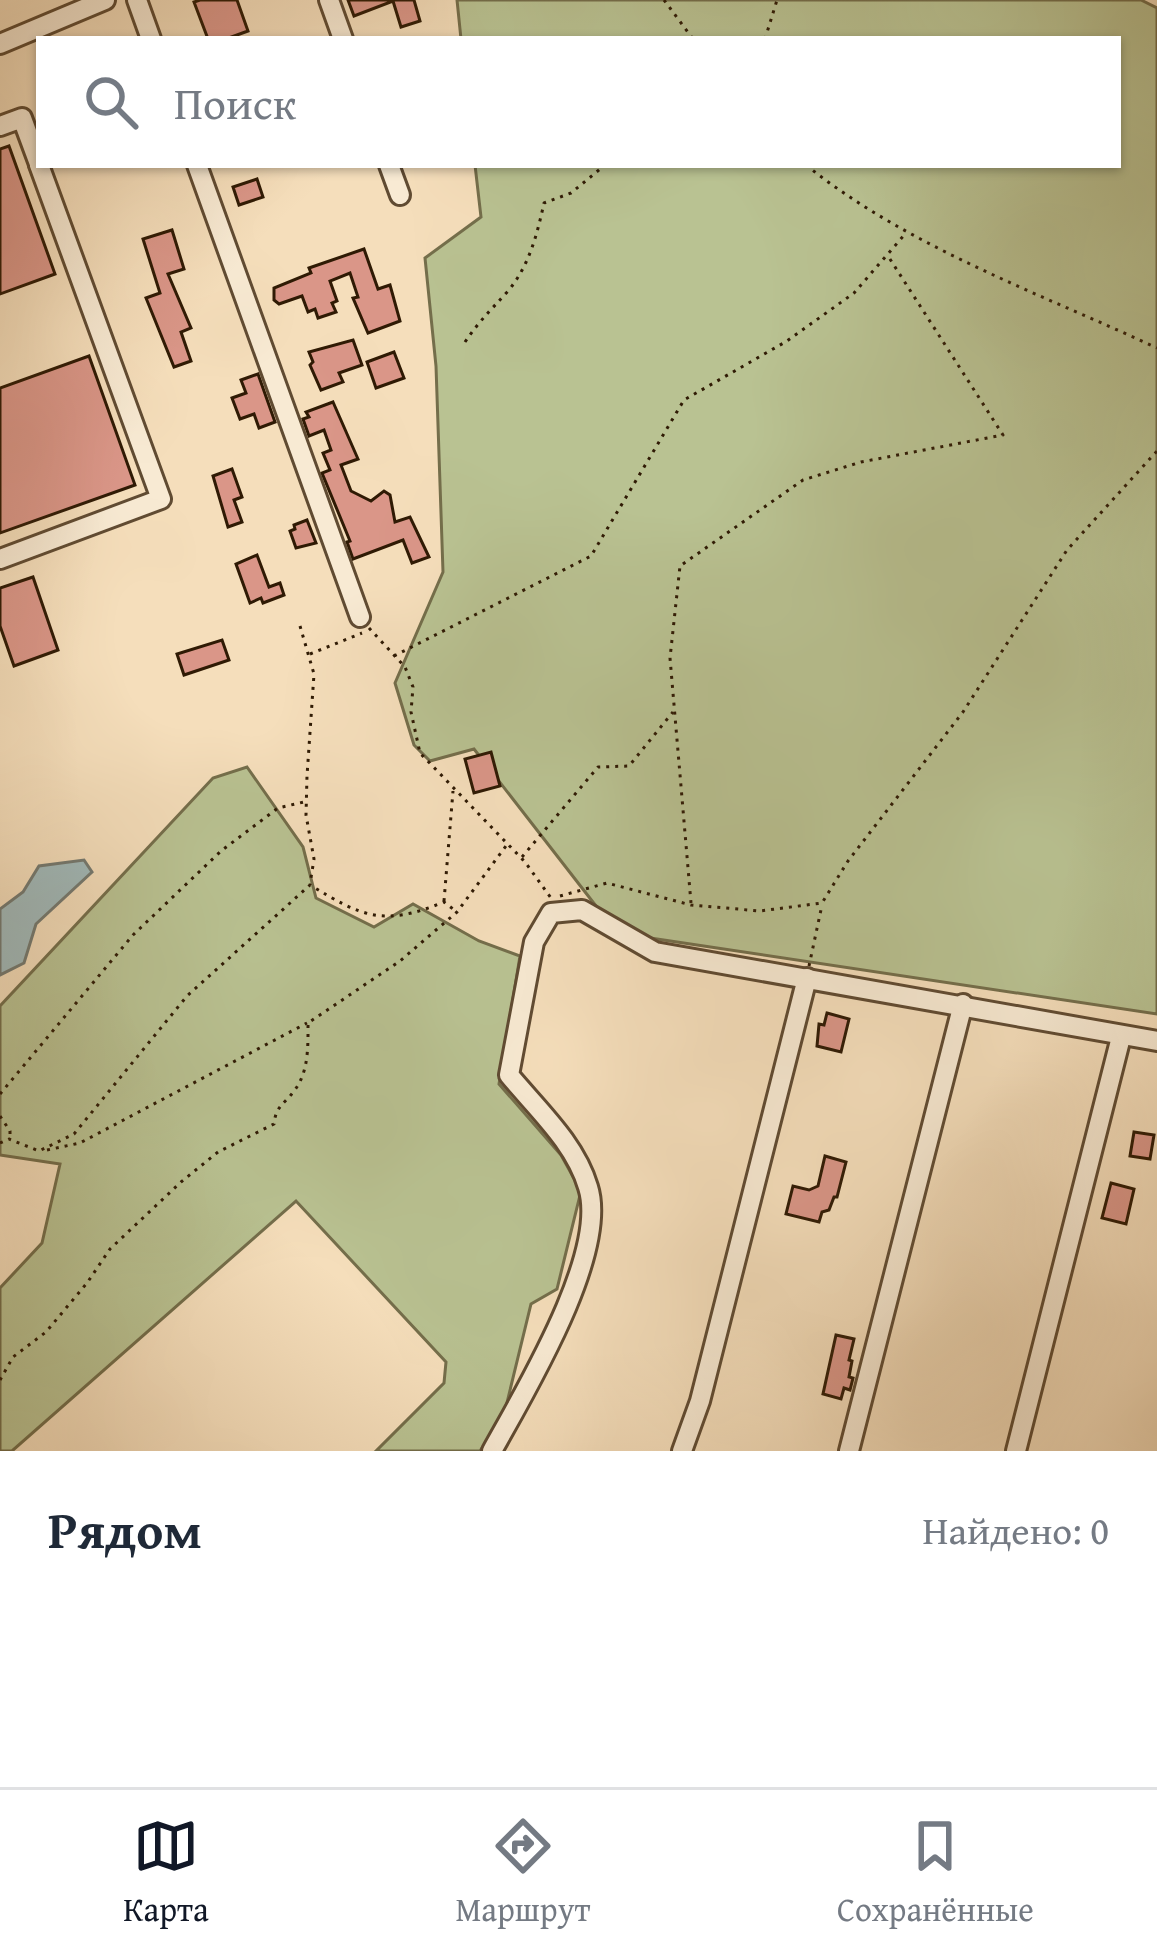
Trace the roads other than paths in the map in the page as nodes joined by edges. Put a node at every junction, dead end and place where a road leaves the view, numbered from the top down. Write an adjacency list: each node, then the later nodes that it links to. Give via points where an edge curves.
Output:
1 (105, 0): 6 (street)
2 (137, 0): 4 (street)
3 (329, 0): 5 (street)
4 (150, 36)
5 (343, 36)
6 (0, 44)
7 (0, 126): 8 (street, via 22,118)
8 (36, 157)
9 (40, 168): 13 (street, via 161,499)
10 (198, 168): 14 (street)
11 (390, 168): 12 (street)
12 (400, 195)
13 (0, 560)
14 (365, 624)
15 (807, 977): 16 (street); 19 (street, via 655,952 581,910 551,913 535,942 509,1075 571,1148 590,1190 590,1223 543,1359); 20 (street)
16 (963, 1004): 17 (street); 21 (street)
17 (1121, 1037): 18 (street); 22 (street)
18 (1157, 1041)
19 (492, 1451)
20 (682, 1451)
21 (849, 1451)
22 (1016, 1451)

